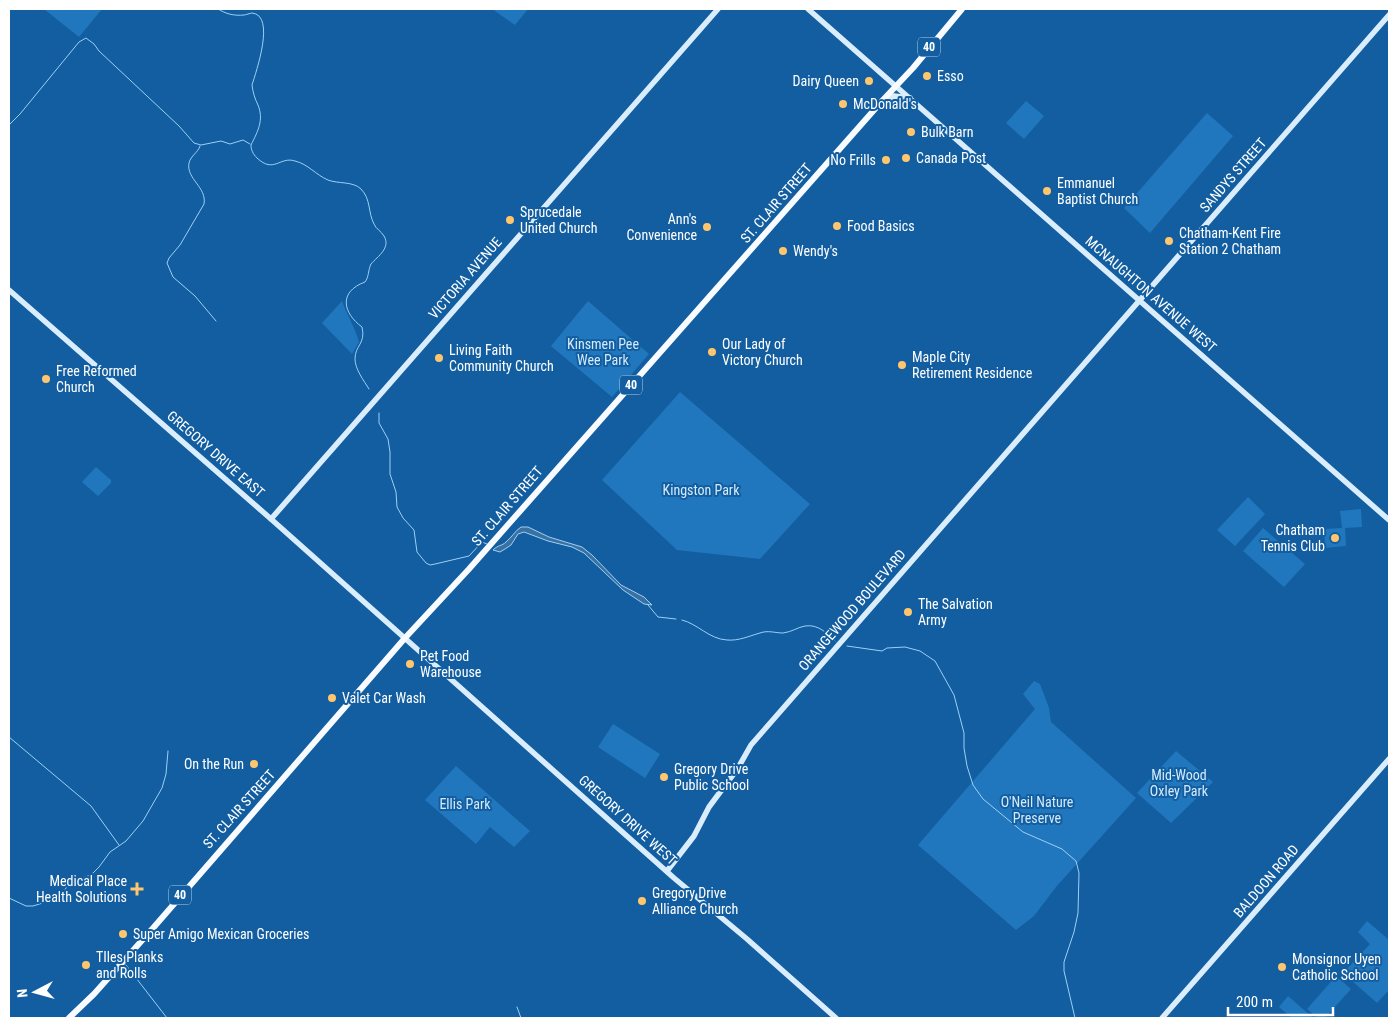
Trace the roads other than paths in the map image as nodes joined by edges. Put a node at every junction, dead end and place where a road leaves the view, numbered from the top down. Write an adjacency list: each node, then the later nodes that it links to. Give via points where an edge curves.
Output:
1 (718, 9): 11 (street, VICTORIA AVENUE)
2 (808, 9): 5 (street, MCNAUGHTON AVENUE WEST)
3 (962, 9): 5 (main road, ST. CLAIR STREET / 40)
4 (1389, 15): 9 (street, SANDYS STREET)
5 (896, 86): 6 (street, MCNAUGHTON AVENUE WEST); 7 (main road, ST. CLAIR STREET / 40)
6 (910, 98): 7 (street, via 894,96); 9 (street, MCNAUGHTON AVENUE WEST)
7 (879, 105): 13 (main road, ST. CLAIR STREET / 40)
8 (9, 290): 11 (street, GREGORY DRIVE EAST)
9 (1139, 301): 10 (street, SANDYS STREET); 12 (street, MCNAUGHTON AVENUE WEST)
10 (977, 487): 15 (street, ORANGEWOOD BOULEVARD, via 747,751 708,807 694,836)
11 (271, 519): 13 (street, GREGORY DRIVE EAST)
12 (1389, 520)
13 (405, 638): 15 (street, GREGORY DRIVE WEST); 16 (main road, ST. CLAIR STREET / 40, via 154,927)
14 (1389, 760): 18 (street, BALDOON ROAD)
15 (667, 871): 17 (street, GREGORY DRIVE WEST)
16 (69, 1018)
17 (836, 1018)
18 (1162, 1018)

